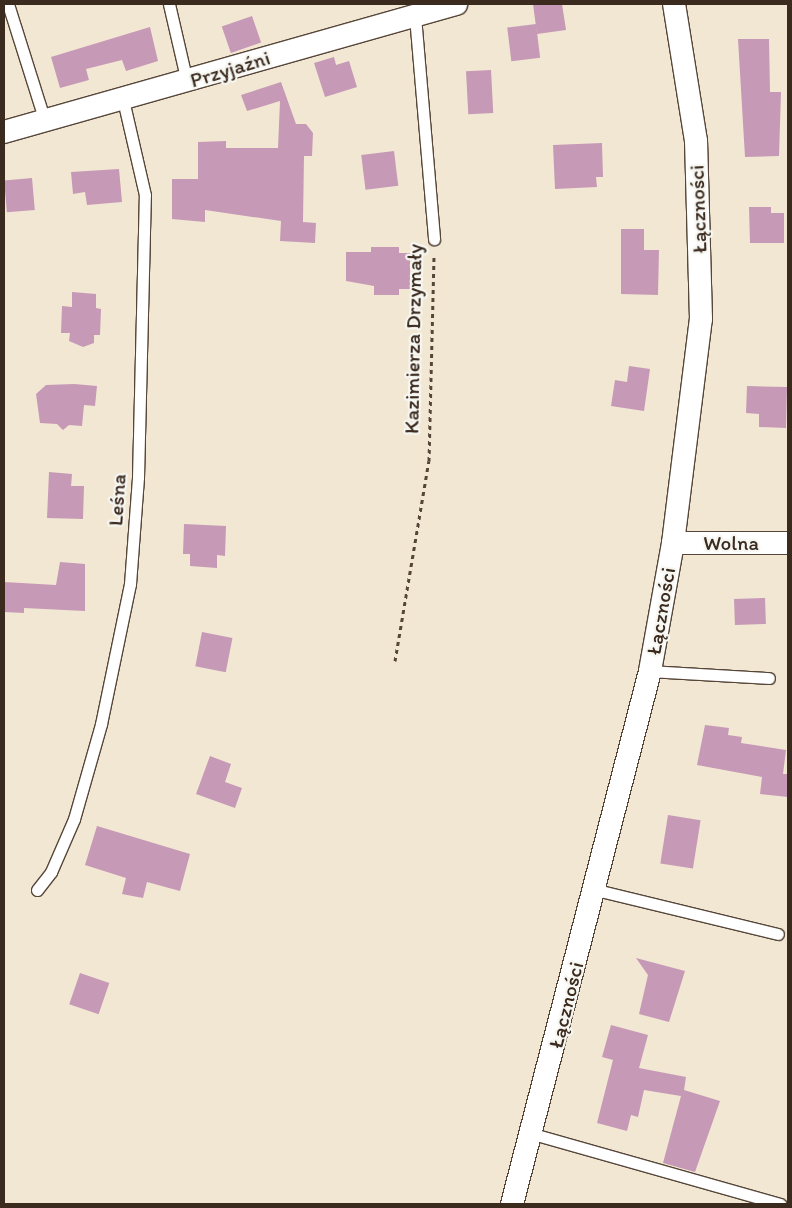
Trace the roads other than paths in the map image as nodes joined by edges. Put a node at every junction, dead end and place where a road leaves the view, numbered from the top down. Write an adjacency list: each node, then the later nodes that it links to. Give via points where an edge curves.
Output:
1 (8, 4): 8 (lane)
2 (169, 4): 6 (lane)
3 (456, 4): 5 (street, Przyjaźni)
4 (674, 4): 11 (street, Łączności, via 696,141 701,319)
5 (415, 16): 6 (street, Przyjaźni); 10 (lane, Kazimierza Drzymały)
6 (187, 82): 7 (street, Przyjaźni)
7 (123, 100): 8 (street, Przyjaźni); 15 (lane, Leśna, via 145,195 138,476 130,584 101,724 74,820 51,872)
8 (45, 121): 9 (street, Przyjaźni)
9 (4, 132)
10 (434, 239)
11 (673, 543): 12 (street, Wolna); 13 (street, Łączności)
12 (788, 543)
13 (650, 671): 14 (lane); 16 (street, Łączności)
14 (769, 678)
15 (37, 890)
16 (596, 890): 17 (lane); 18 (street, Łączności)
17 (778, 934)
18 (533, 1134): 19 (lane); 20 (street, Łączności)
19 (759, 1201): 21 (lane)
20 (512, 1204)
21 (780, 1204)

